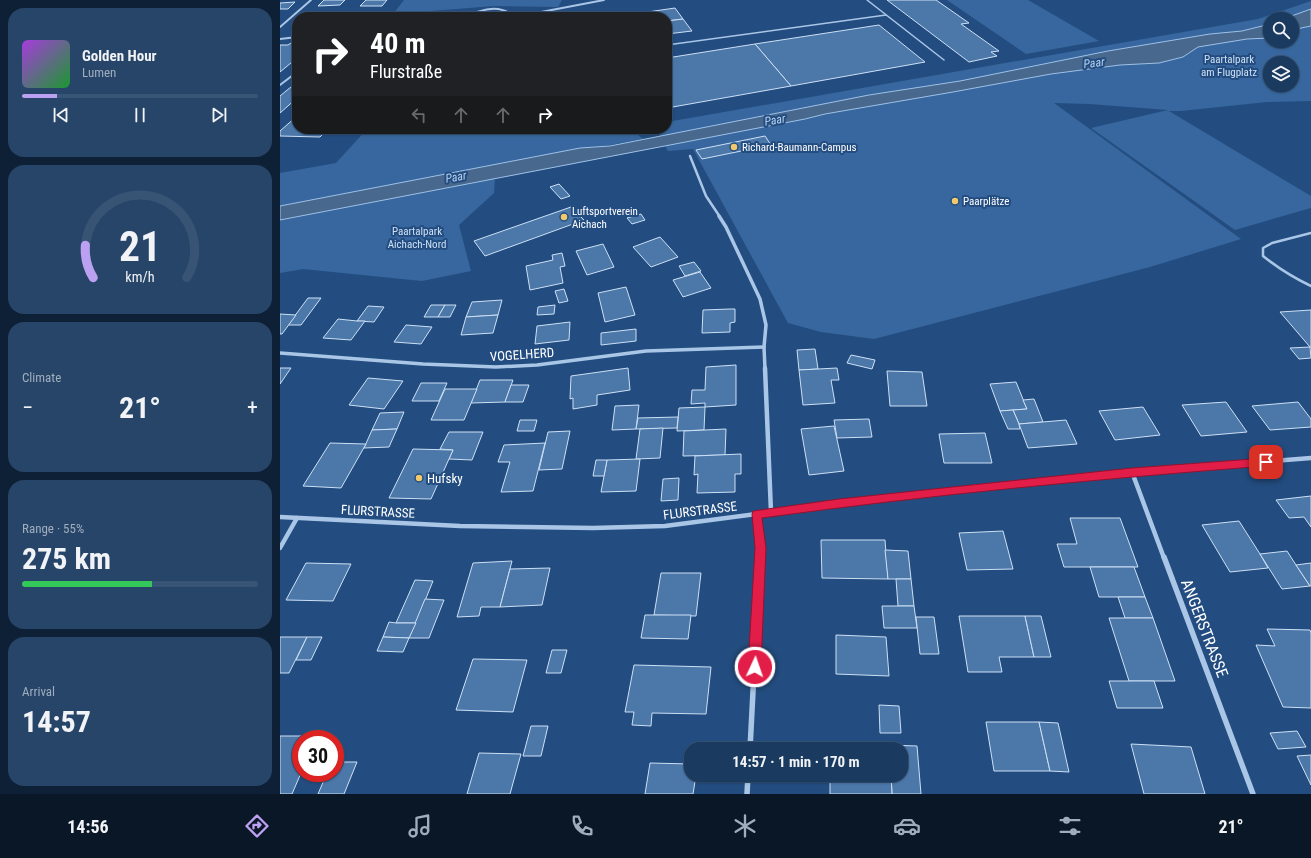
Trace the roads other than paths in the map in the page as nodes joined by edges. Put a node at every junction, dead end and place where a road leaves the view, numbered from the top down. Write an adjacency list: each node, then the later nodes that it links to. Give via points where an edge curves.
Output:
1 (311, 0): 4 (street)
2 (604, 0): 7 (street)
3 (868, 0): 8 (lane)
4 (297, 12)
5 (481, 12): 6 (street, via 497,8)
6 (510, 12)
7 (541, 12)
8 (886, 14): 13 (lane); 14 (lane)
9 (292, 17): 10 (street)
10 (280, 27)
11 (292, 38): 12 (street)
12 (280, 39)
13 (672, 44)
14 (944, 60)
15 (292, 76): 16 (street)
16 (280, 85)
17 (690, 156): 20 (street, via 706,196 726,227 760,299 766,326)
18 (1311, 233): 19 (lane, via 1272,243 1263,248 1263,256 1288,276)
19 (1311, 286)
20 (764, 346): 21 (street, VOGELHERD, via 655,350 537,365 496,367 428,365); 24 (street)
21 (280, 353)
22 (1311, 458): 23 (street, FLURSTRASSE)
23 (1132, 472): 24 (street, FLURSTRASSE); 32 (street, ANGERSTRASSE)
24 (771, 512): 25 (street, FLURSTRASSE)
25 (757, 514): 27 (street, FLURSTRASSE, via 665,526 593,528 460,526); 29 (street, via 760,548)
26 (280, 517): 27 (street, FLURSTRASSE)
27 (297, 518): 28 (street)
28 (280, 548)
29 (750, 742)
30 (748, 782): 31 (street)
31 (747, 794)
32 (1253, 794)

